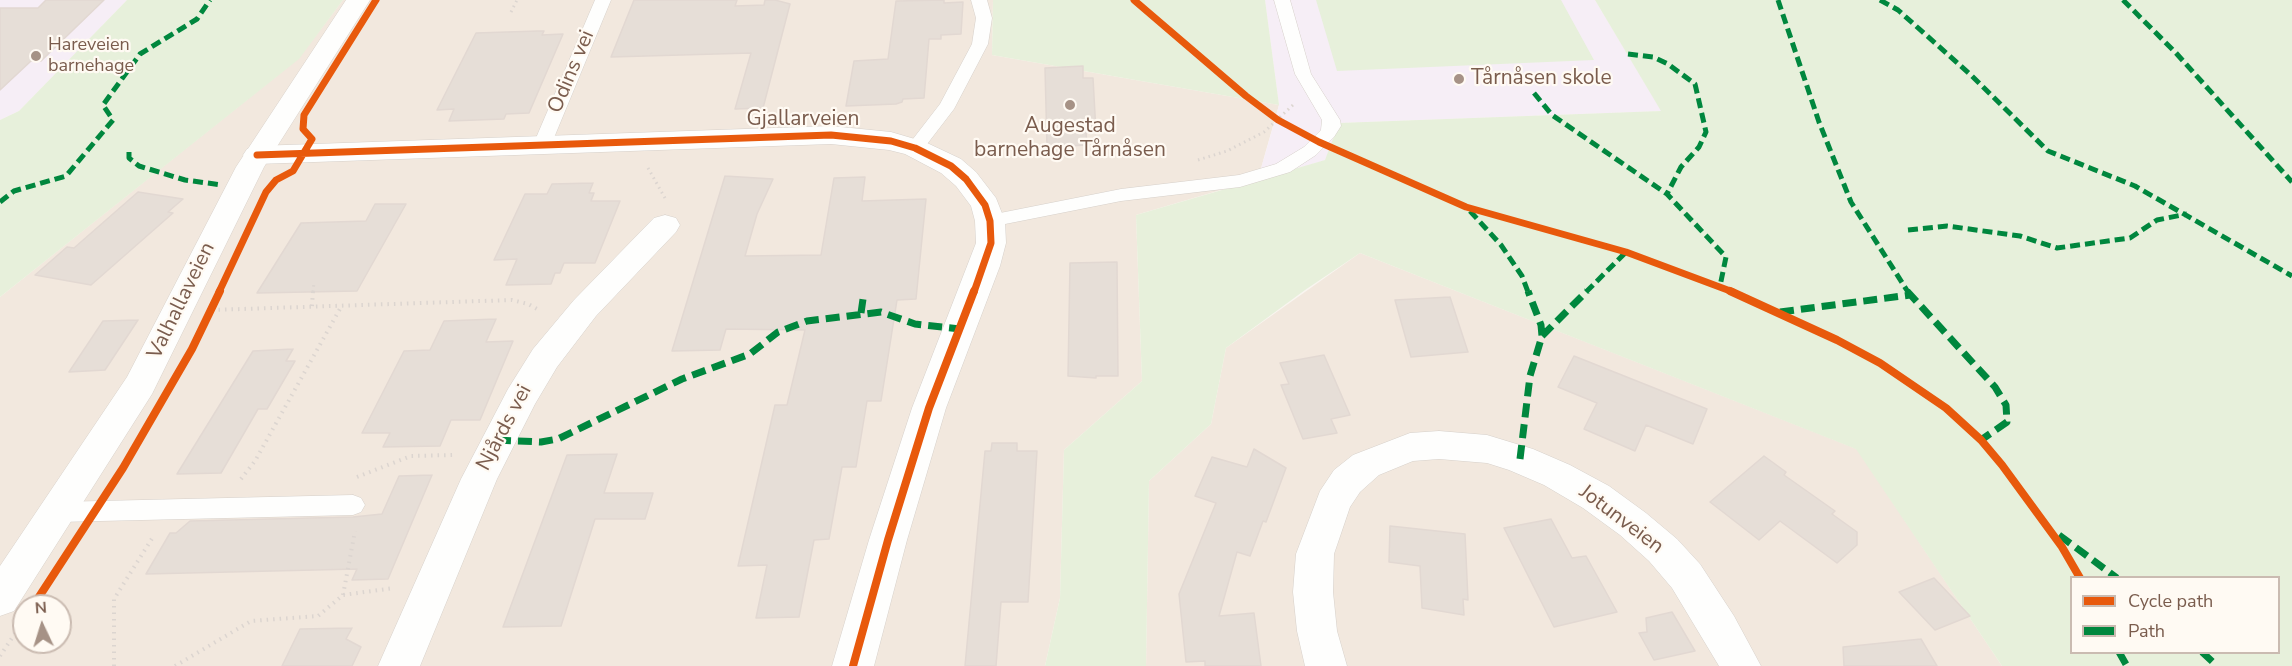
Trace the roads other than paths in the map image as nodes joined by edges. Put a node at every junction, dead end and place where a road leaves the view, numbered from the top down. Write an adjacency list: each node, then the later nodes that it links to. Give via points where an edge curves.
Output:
1 (358, 0): 7 (street, Valhallaveien)
2 (603, 0): 5 (lane, Odins vei)
3 (979, 0): 6 (lane, via 984,18 980,44 948,105)
4 (1282, 0): 8 (lane, via 1303,74 1328,112 1332,126 1310,150 1283,168 1260,176 1219,185 1111,197)
5 (542, 145): 6 (street, Gjallarveien, via 831,135 871,138); 7 (street, Gjallarveien)
6 (915, 148): 8 (street, Gjallarveien, via 951,166 966,179 985,205)
7 (257, 155): 11 (street, Valhallaveien, via 158,354)
8 (990, 221): 14 (street, Gjallarveien, via 989,253 929,408)
9 (665, 225): 13 (street, Njårds vei, via 597,294 534,374 490,455)
10 (353, 505): 11 (lane)
11 (58, 512): 12 (street, Valhallaveien)
12 (0, 599)
13 (399, 666)
14 (853, 666)
15 (1326, 666): 16 (street, Jotunveien, via 1313,592 1315,554 1333,502 1347,481 1366,465 1410,447 1439,445 1487,449 1520,459 1596,497 1663,550 1704,602)
16 (1740, 666)

